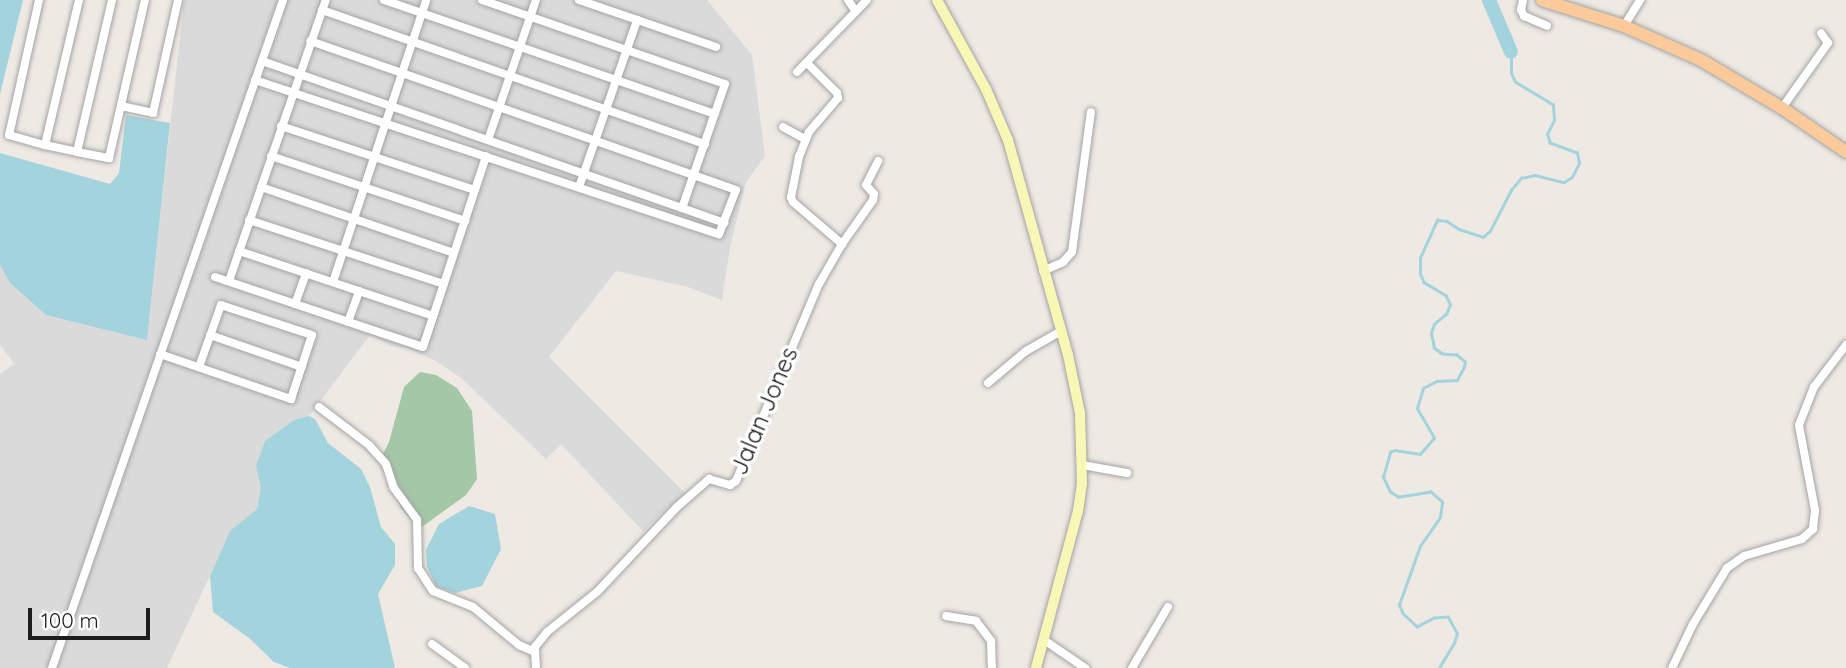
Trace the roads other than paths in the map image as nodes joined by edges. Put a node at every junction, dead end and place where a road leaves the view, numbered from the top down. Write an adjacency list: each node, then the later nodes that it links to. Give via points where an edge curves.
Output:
1 (39, 0): 55 (street, via 9,135)
2 (79, 0): 55 (street)
3 (112, 0): 56 (street)
4 (145, 0): 41 (street)
5 (178, 0): 41 (street, via 153,113)
6 (283, 0): 32 (street)
7 (326, 0): 19 (street)
8 (384, 0): 21 (street)
9 (426, 0): 21 (street)
10 (482, 0): 22 (street)
11 (536, 0): 22 (street)
12 (579, 0): 23 (street)
13 (848, 0): 20 (street)
14 (867, 0): 20 (street)
15 (937, 0): 77 (street, via 1002,123)
16 (1523, 0): 24 (street, via 1524,16)
17 (1542, 0): 25 (main road)
18 (1640, 0): 25 (street)
19 (321, 10): 27 (street); 28 (street)
20 (856, 12): 33 (street)
21 (422, 13): 28 (street); 29 (street)
22 (530, 17): 29 (street); 31 (street)
23 (637, 20): 30 (street); 31 (street)
24 (1547, 26)
25 (1624, 26): 44 (main road, via 1701,61)
26 (1821, 33): 44 (street, via 1828,43)
27 (310, 41): 35 (street); 36 (street)
28 (412, 42): 35 (street); 37 (street)
29 (520, 47): 37 (street); 39 (street)
30 (716, 47)
31 (626, 50): 39 (street); 47 (street, via 725,84)
32 (262, 61): 36 (street); 38 (street)
33 (807, 63): 34 (street); 52 (street, via 838,98)
34 (797, 72)
35 (402, 73): 42 (street); 43 (street)
36 (299, 74): 40 (street); 42 (street)
37 (510, 76): 43 (street); 45 (street)
38 (255, 80): 40 (street); 90 (street)
39 (616, 80): 45 (street); 47 (street)
40 (293, 92): 48 (street); 49 (street)
41 (121, 106): 56 (street, via 109,158)
42 (391, 106): 48 (street); 51 (street)
43 (499, 107): 51 (street); 53 (street)
44 (1782, 108): 57 (main road)
45 (606, 110): 53 (street); 54 (street)
46 (1091, 112): 77 (street, via 1072,252)
47 (715, 114): 54 (street)
48 (385, 123): 59 (street); 60 (street)
49 (281, 126): 58 (street); 60 (street)
50 (783, 127): 52 (street)
51 (488, 140): 62 (street)
52 (806, 140): 73 (street, via 791,197)
53 (595, 141): 62 (street); 63 (street)
54 (705, 144): 63 (street)
55 (45, 145): 56 (street)
56 (77, 152)
57 (1846, 152)
58 (271, 156): 64 (street); 65 (street)
59 (486, 156): 66 (street); 67 (street)
60 (374, 157): 65 (street); 67 (street)
61 (878, 160): 73 (street, Jalan Jones, via 866,185 873,200)
62 (584, 174): 66 (street); 68 (street)
63 (694, 175): 68 (street); 72 (street, via 736,190)
64 (261, 187): 69 (street); 70 (street)
65 (364, 187): 69 (street); 71 (street)
66 (579, 187): 72 (street, via 719,234)
67 (475, 190): 71 (street)
68 (682, 208): 72 (street)
69 (354, 219): 75 (street); 76 (street)
70 (250, 220): 74 (street); 75 (street)
71 (465, 221): 76 (street)
72 (724, 223)
73 (842, 244): 101 (street, Jalan Jones, via 797,330 736,481 730,485 713,478 705,481 598,591 552,625)
74 (239, 251): 78 (street); 80 (street)
75 (343, 251): 81 (street); 82 (street)
76 (454, 253): 82 (street)
77 (1044, 271): 87 (street)
78 (306, 273): 81 (street); 84 (street)
79 (215, 277): 80 (street)
80 (229, 281): 84 (street)
81 (332, 282): 83 (street)
82 (444, 284): 85 (street)
83 (359, 291): 85 (street); 86 (street)
84 (295, 304): 86 (street)
85 (433, 316): 86 (street, via 423,347)
86 (348, 322)
87 (1061, 331): 93 (street, via 1033,346); 95 (street, via 1076,392)
88 (210, 335): 91 (street); 92 (street); 92 (street, via 221,304 312,335)
89 (1846, 345): 109 (street, via 1814,387 1798,425 1815,510 1812,529 1802,539 1732,563 1693,624)
90 (160, 354): 91 (street); 102 (street)
91 (199, 367): 92 (street, via 291,399)
92 (302, 367)
93 (988, 383)
94 (319, 407): 101 (street, via 386,464 394,488 416,520 418,568 433,592 473,607 519,645)
95 (1082, 465): 96 (street); 99 (street, via 1078,511)
96 (1127, 473)
97 (1168, 607): 108 (street)
98 (946, 616): 105 (street, via 976,621 991,641)
99 (1044, 640): 106 (street); 107 (street)
100 (432, 644): 103 (street)
101 (535, 652): 104 (street)
102 (52, 668)
103 (465, 668)
104 (536, 668)
105 (992, 668)
106 (1036, 668)
107 (1085, 668)
108 (1132, 668)
109 (1672, 668)

